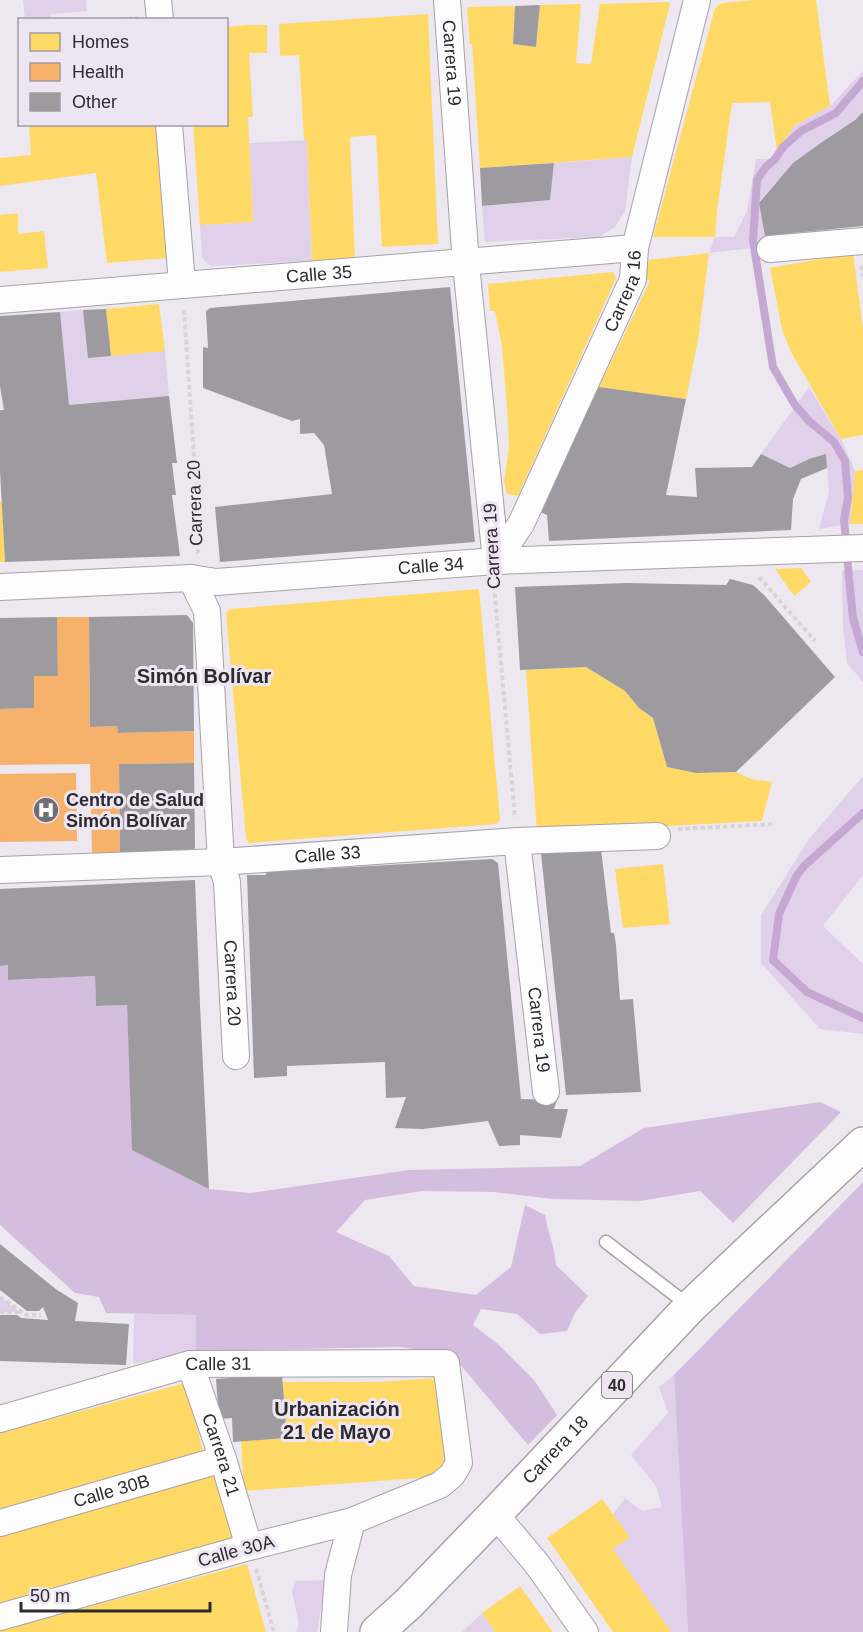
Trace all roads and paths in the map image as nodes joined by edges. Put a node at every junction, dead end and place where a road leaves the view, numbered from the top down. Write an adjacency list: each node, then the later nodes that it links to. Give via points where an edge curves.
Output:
1 (158, 0): 4 (street)
2 (447, 0): 9 (street, Carrera 19)
3 (697, 0): 7 (street, Carrera 16)
4 (160, 18)
5 (169, 126): 10 (street)
6 (863, 241): 8 (street)
7 (635, 248): 9 (street, Calle 35); 14 (street, Carrera 16, via 633,279 521,524)
8 (770, 249)
9 (466, 264): 10 (street, Calle 35); 14 (street, Carrera 19)
10 (182, 284): 11 (street, Calle 35); 15 (path, Carrera 20, via 200,544)
11 (0, 300)
12 (863, 548): 13 (street, Calle 34)
13 (745, 552): 14 (street, Calle 34); 17 (path, via 760,577)
14 (496, 561): 15 (street, Calle 34, via 216,582); 20 (path, Carrera 19, via 494,591)
15 (191, 578): 16 (street, Calle 34); 21 (street, Carrera 20, via 207,611)
16 (0, 587)
17 (815, 641)
18 (774, 824): 19 (path, via 654,830)
19 (654, 836): 20 (street, Calle 33)
20 (517, 841): 21 (street, Calle 33); 24 (street, Carrera 19)
21 (220, 862): 22 (street, Calle 33); 23 (street, Carrera 20, via 227,882)
22 (0, 870)
23 (236, 1056)
24 (546, 1092)
25 (863, 1144): 28 (highway, Carrera 18 / 40)
26 (606, 1242): 28 (lane)
27 (0, 1297): 30 (path)
28 (690, 1307): 36 (highway, Carrera 18 / 40)
29 (0, 1312): 30 (path)
30 (20, 1312): 31 (path)
31 (41, 1315)
32 (190, 1364): 33 (street, Calle 31); 34 (street, Carrera 21); 35 (street, Calle 31, via 446,1363)
33 (0, 1419)
34 (223, 1459): 38 (street, Calle 30B); 39 (street, Carrera 21)
35 (459, 1463): 37 (street, Calle 30A, via 440,1485)
36 (495, 1514): 43 (highway, Carrera 18 / 40); 44 (street, via 537,1564)
37 (352, 1521): 39 (street, Calle 30A); 42 (street, via 338,1575)
38 (0, 1523)
39 (249, 1546): 40 (street, Calle 30A); 41 (path)
40 (0, 1617)
41 (274, 1632)
42 (334, 1632)
43 (377, 1632)
44 (585, 1632)

